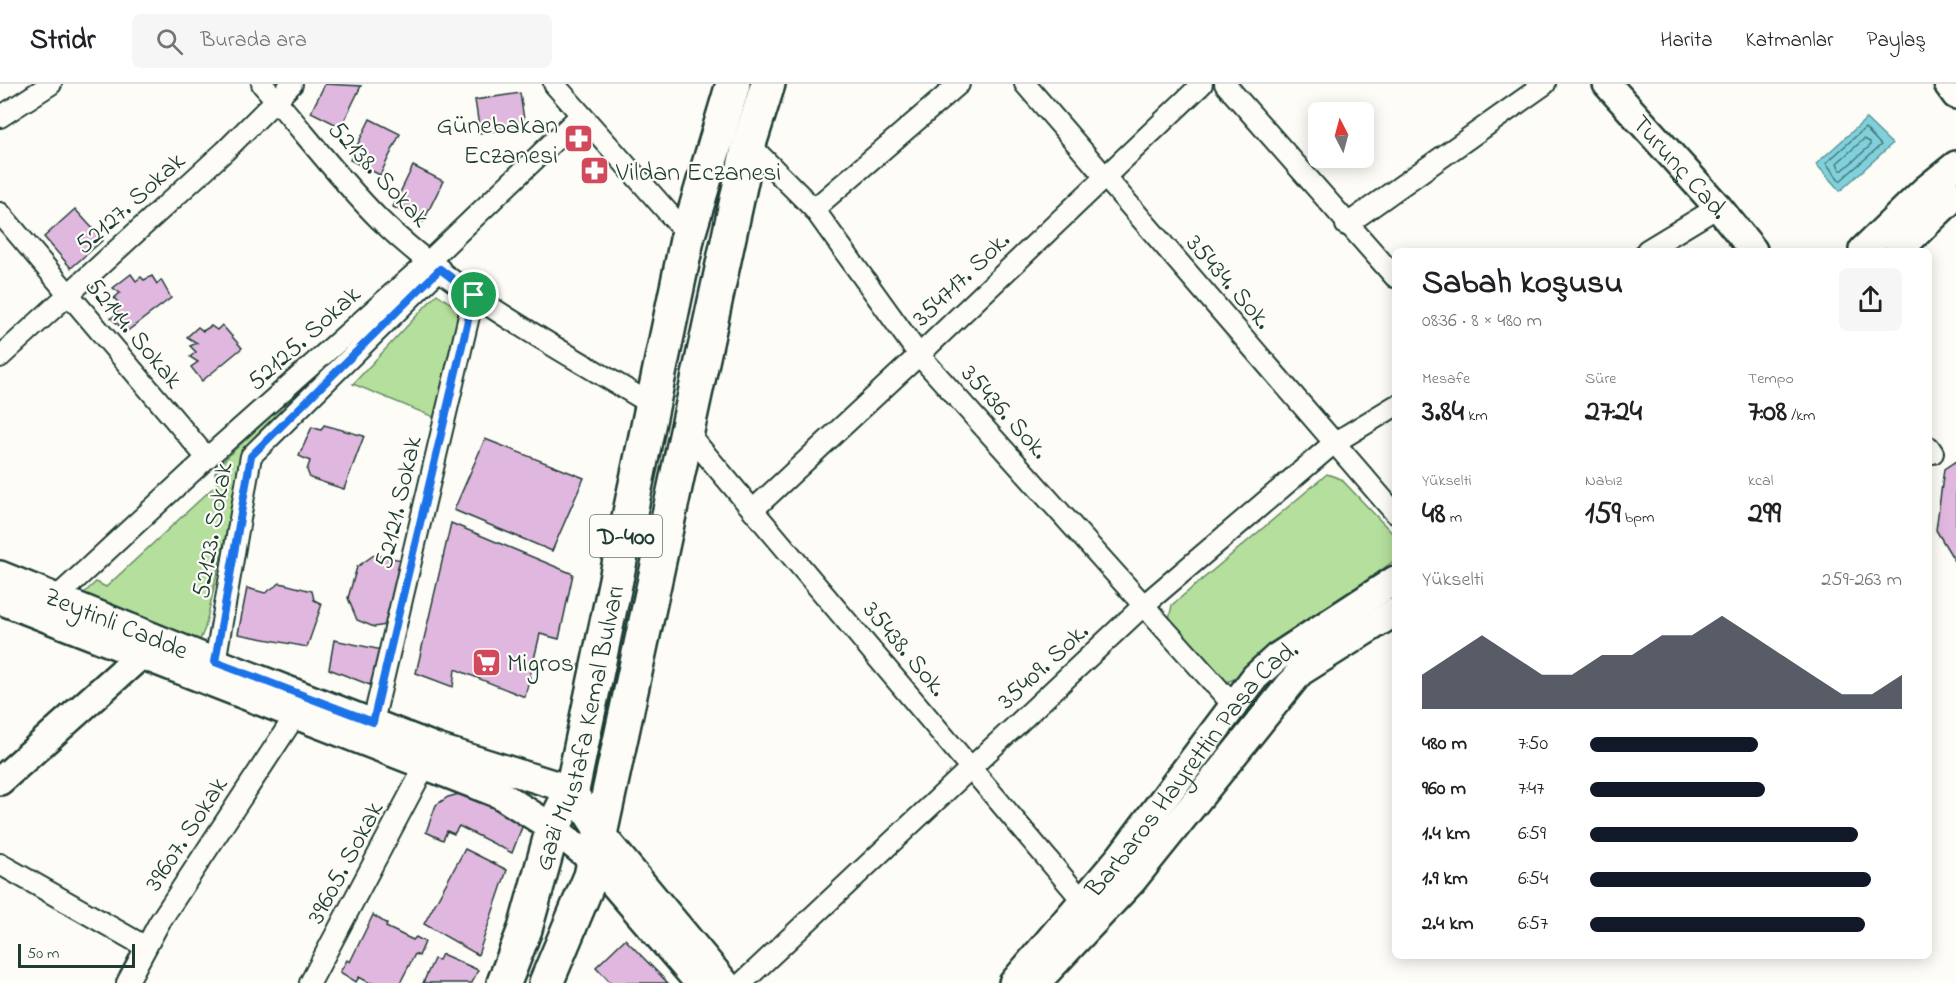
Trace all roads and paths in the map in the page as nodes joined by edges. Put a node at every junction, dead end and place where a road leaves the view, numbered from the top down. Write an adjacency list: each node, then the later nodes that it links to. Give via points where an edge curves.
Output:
1 (51, 84): 17 (street)
2 (262, 84): 15 (street, 52138. Sokak)
3 (292, 84): 15 (street, 52127. Sokak)
4 (554, 84): 16 (street)
5 (733, 84): 26 (highway, Gazi Mustafa Kemal Bulvarı / D-400)
6 (768, 84): 18 (highway, Gazi Mustafa Kemal Bulvarı / D-400)
7 (959, 84): 23 (street)
8 (1024, 84): 20 (street, 35434. Sok.)
9 (1202, 84): 20 (street, 354717. Sok.)
10 (1225, 84): 25 (street)
11 (1545, 84): 25 (street)
12 (1607, 84): 22 (street, Turunç Cad.)
13 (1948, 84): 14 (street)
14 (1956, 95)
15 (276, 100): 31 (street, 52138. Sokak, via 379,218); 33 (street, 52127. Sokak)
16 (581, 115): 26 (street); 31 (street, 52125. Sokak)
17 (0, 117)
18 (749, 144): 23 (street, 35436. Sok.); 39 (highway, Gazi Mustafa Kemal Bulvarı / D-400)
19 (1956, 165): 29 (street)
20 (1105, 177): 35 (street, 354717. Sok.); 40 (street, 35434. Sok.)
21 (1956, 195): 30 (street)
22 (1718, 207): 27 (street); 28 (street, Turunç Cad.)
23 (814, 209): 35 (street, 35436. Sok.)
24 (0, 213): 33 (street, 52144. Sokak)
25 (1346, 225): 32 (street)
26 (688, 235): 37 (highway, Gazi Mustafa Kemal Bulvarı / D-400)
27 (1650, 248)
28 (1751, 248)
29 (1865, 248)
30 (1901, 248)
31 (434, 265): 34 (street, 52138. Sokak); 41 (street, 52125. Sokak); 51 (street, 52123. Sokak, via 251,456)
32 (1392, 274)
33 (67, 293): 36 (street, 52127. Sokak); 41 (street, 52144. Sokak)
34 (474, 295): 37 (street, 52138. Sokak); 54 (street, 52121. Sokak)
35 (920, 355): 42 (street, 354717. Sok.); 48 (street, 35436. Sok.)
36 (0, 357)
37 (651, 404): 58 (highway, Gazi Mustafa Kemal Bulvarı / D-400)
38 (1392, 408): 40 (street, 35409. Sok.)
39 (686, 431): 42 (street, 35438. Sok.); 60 (highway, Gazi Mustafa Kemal Bulvarı / D-400)
40 (1334, 443): 43 (street, 35434. Sok.); 48 (street, 35409. Sok.)
41 (207, 458): 46 (street, 52125. Sokak)
42 (754, 508): 56 (street, 35438. Sok.)
43 (1392, 510)
44 (0, 574): 46 (street, Zeytinli Cadde)
45 (1392, 582): 52 (street, Barbaros Hayrettin Paşa Cad., via 1277,657)
46 (58, 597): 50 (street, Zeytinli Cadde)
47 (0, 600): 50 (street, Zeytinli Cadde)
48 (1144, 605): 52 (street, 35436. Sok.); 56 (street, 35409. Sok.)
49 (1392, 614): 72 (street, via 1300,672 1132,881)
50 (149, 648): 51 (street, Zeytinli Cadde); 53 (street, Zeytinli Cadde); 57 (street)
51 (215, 662): 54 (street, Zeytinli Cadde)
52 (1234, 706): 62 (street, Barbaros Hayrettin Paşa Cad.)
53 (295, 716): 55 (street, Zeytinli Cadde); 63 (street, 39607. Sokak)
54 (373, 722): 58 (street, Zeytinli Cadde, via 437,748)
55 (425, 766): 59 (street, Zeytinli Cadde, via 499,794); 65 (street, 39605. Sokak)
56 (971, 768): 62 (street, 35438. Sok.); 70 (street, 35409. Sok.)
57 (0, 781)
58 (572, 790): 59 (highway, Gazi Mustafa Kemal Bulvarı / D-400); 60 (street)
59 (553, 828): 60 (street, Zeytinli Cadde); 66 (highway, Gazi Mustafa Kemal Bulvarı / D-400, via 525,929)
60 (597, 847): 67 (highway, Gazi Mustafa Kemal Bulvarı / D-400, via 591,876); 68 (street); 69 (street)
61 (0, 864): 63 (street)
62 (1083, 901): 71 (street, Barbaros Hayrettin Paşa Cad.)
63 (146, 947): 64 (street, 39607. Sokak)
64 (127, 983)
65 (310, 983)
66 (504, 983)
67 (546, 983)
68 (699, 983)
69 (725, 983)
70 (742, 983)
71 (1012, 983)
72 (1036, 983)

